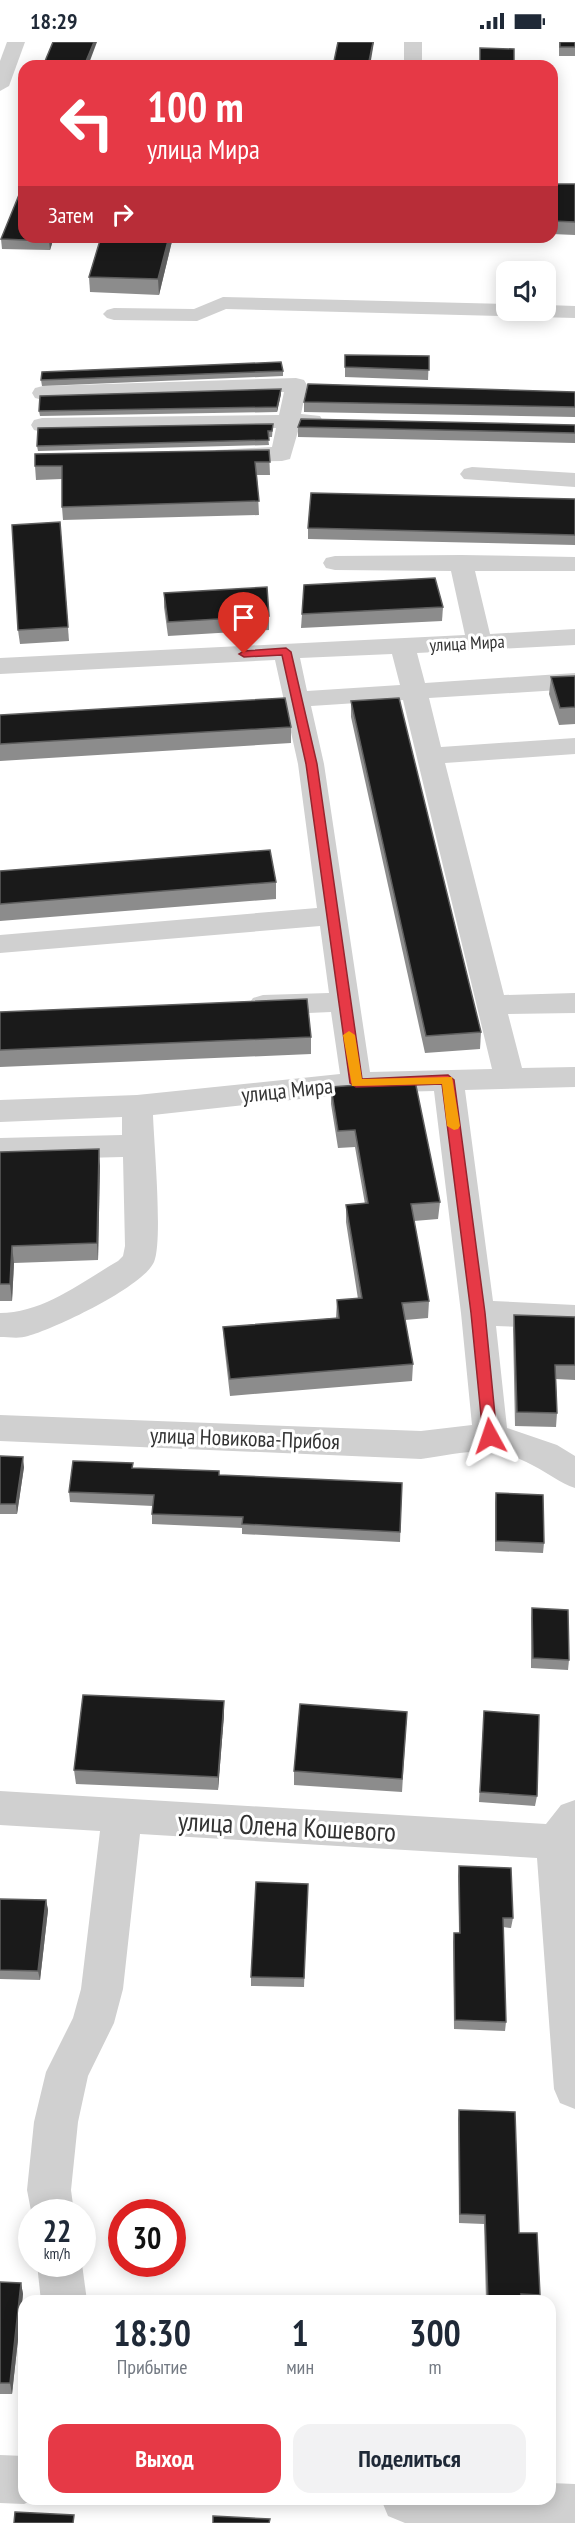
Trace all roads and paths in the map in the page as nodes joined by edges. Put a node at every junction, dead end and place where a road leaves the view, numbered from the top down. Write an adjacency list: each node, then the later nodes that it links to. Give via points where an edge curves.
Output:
1 (16, 42): 4 (street)
2 (412, 42): 3 (street)
3 (413, 60)
4 (0, 86)
5 (496, 310): 8 (street, via 223,303 197,315)
6 (556, 311): 7 (street)
7 (575, 312)
8 (114, 314)
9 (296, 385): 10 (street); 11 (street); 12 (street)
10 (319, 385)
11 (43, 393)
12 (290, 420): 13 (street); 14 (street); 15 (street, via 282,454)
13 (338, 421)
14 (42, 425)
15 (198, 455)
16 (471, 474): 17 (street)
17 (575, 480)
18 (461, 562): 19 (street); 20 (street); 23 (street)
19 (335, 563)
20 (575, 564)
21 (135, 634): 26 (street)
22 (575, 637): 23 (street, улица Мира)
23 (480, 642): 24 (street, улица Мира)
24 (404, 646): 25 (street, улица Мира); 29 (street)
25 (286, 652): 26 (street, улица Мира); 30 (street)
26 (138, 660): 27 (street, улица Мира)
27 (0, 666)
28 (575, 681): 29 (street)
29 (414, 691): 30 (street); 32 (street)
30 (297, 699): 33 (street, via 311,764)
31 (575, 746): 32 (street)
32 (430, 756): 37 (street)
33 (331, 916): 34 (street); 35 (street)
34 (0, 944)
35 (344, 1002): 38 (street); 42 (street)
36 (575, 1002): 37 (street)
37 (491, 1005): 39 (street)
38 (237, 1006)
39 (509, 1077): 40 (street, улица Мира); 41 (street, улица Мира)
40 (575, 1077)
41 (448, 1080): 42 (street, улица Мира); 47 (street)
42 (356, 1083): 43 (street, улица Мира)
43 (137, 1106): 44 (street, улица Мира); 45 (street)
44 (0, 1111)
45 (138, 1146): 46 (street); 49 (street, via 138,1261 76,1302 24,1325)
46 (0, 1149)
47 (478, 1313): 48 (street); 51 (street)
48 (575, 1317)
49 (0, 1325)
50 (0, 1428): 51 (street, улица Новикова-Прибоя, via 421,1445)
51 (490, 1436): 52 (street, via 545,1455)
52 (575, 1474)
53 (0, 1808): 54 (street, улица Олена Кошевого)
54 (122, 1816): 55 (street, улица Олена Кошевого); 57 (street, via 102,1989 93,2023 67,2072 56,2122)
55 (569, 1834): 56 (street)
56 (575, 2090)
57 (50, 2199)
58 (61, 2277): 59 (street)
59 (63, 2295)
60 (0, 2479): 61 (street)
61 (18, 2480)
62 (518, 2505): 63 (street)
63 (575, 2508)

